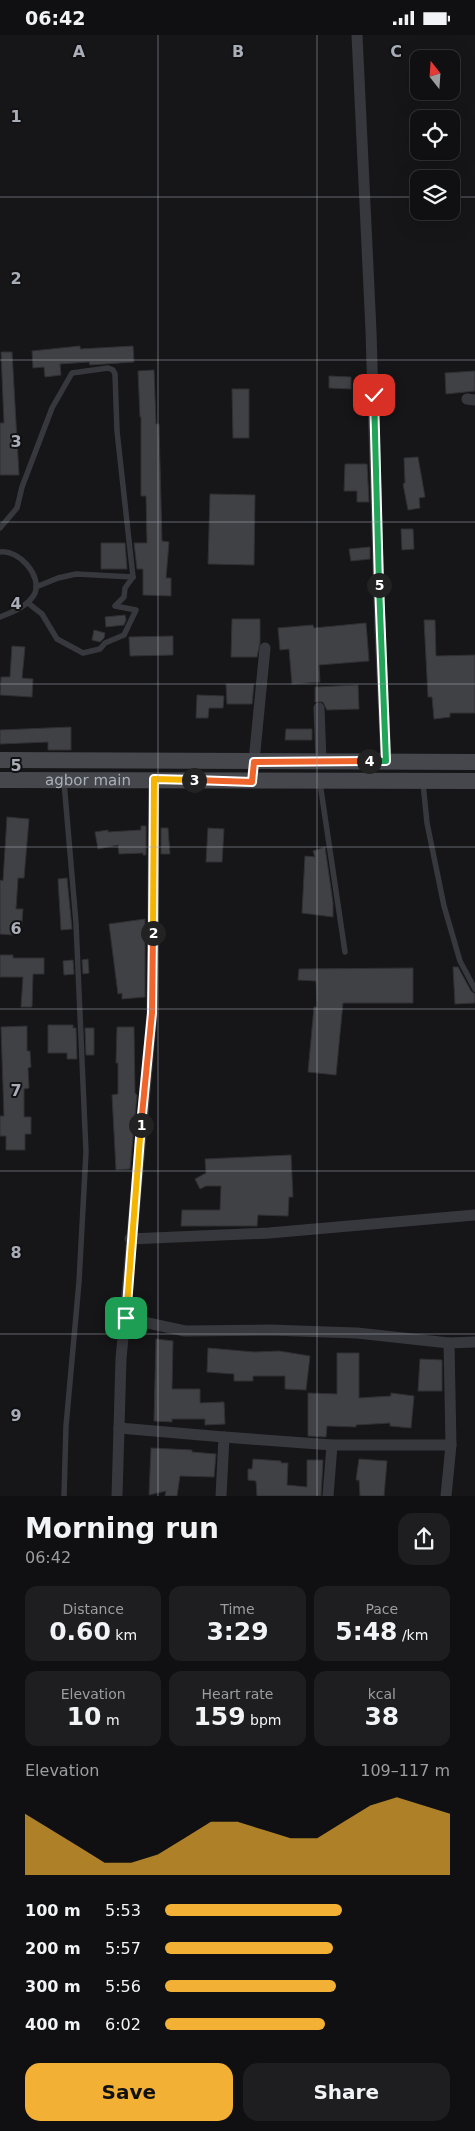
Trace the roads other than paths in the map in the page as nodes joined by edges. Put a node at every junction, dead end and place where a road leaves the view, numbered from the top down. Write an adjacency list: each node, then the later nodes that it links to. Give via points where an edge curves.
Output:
1 (357, 35): 12 (street, via 372,331)
2 (0, 528): 4 (lane, via 17,508 52,408 72,373 108,368 115,373 117,431)
3 (0, 552): 5 (lane, via 8,551 22,559 34,575)
4 (133, 577): 5 (lane, via 76,574); 6 (lane, via 125,588 124,597 115,606 136,610 124,635 104,643 94,652 83,653 57,639 42,614)
5 (36, 587): 6 (lane)
6 (28, 603): 7 (lane)
7 (0, 617)
8 (264, 648): 13 (street)
9 (319, 708): 11 (street)
10 (0, 760): 13 (main road, agbor main)
11 (321, 761): 12 (main road, agbor main); 13 (main road, agbor main)
12 (386, 761): 14 (main road, agbor main)
13 (254, 762): 21 (street)
14 (475, 762)
15 (154, 779): 17 (main road, agbor main); 21 (main road, agbor main); 25 (street, via 152,1013)
16 (0, 780): 17 (main road, agbor main)
17 (63, 780): 33 (lane, via 76,923 86,1152)
18 (320, 781): 19 (main road, agbor main); 21 (main road, agbor main); 22 (lane)
19 (423, 781): 20 (main road, agbor main); 23 (lane, via 427,823 444,906 460,961)
20 (475, 781)
21 (252, 782)
22 (345, 952)
23 (475, 989)
24 (475, 1215): 25 (street, via 269,1233)
25 (130, 1239): 26 (street)
26 (126, 1318): 28 (street, via 185,1331 357,1333); 29 (street)
27 (475, 1342): 28 (street)
28 (448, 1343): 32 (street)
29 (119, 1428): 30 (street); 34 (street)
30 (224, 1437): 31 (street); 35 (street)
31 (332, 1445): 32 (street); 36 (street)
32 (450, 1445): 37 (street)
33 (64, 1496)
34 (116, 1496)
35 (221, 1496)
36 (328, 1496)
37 (446, 1496)

